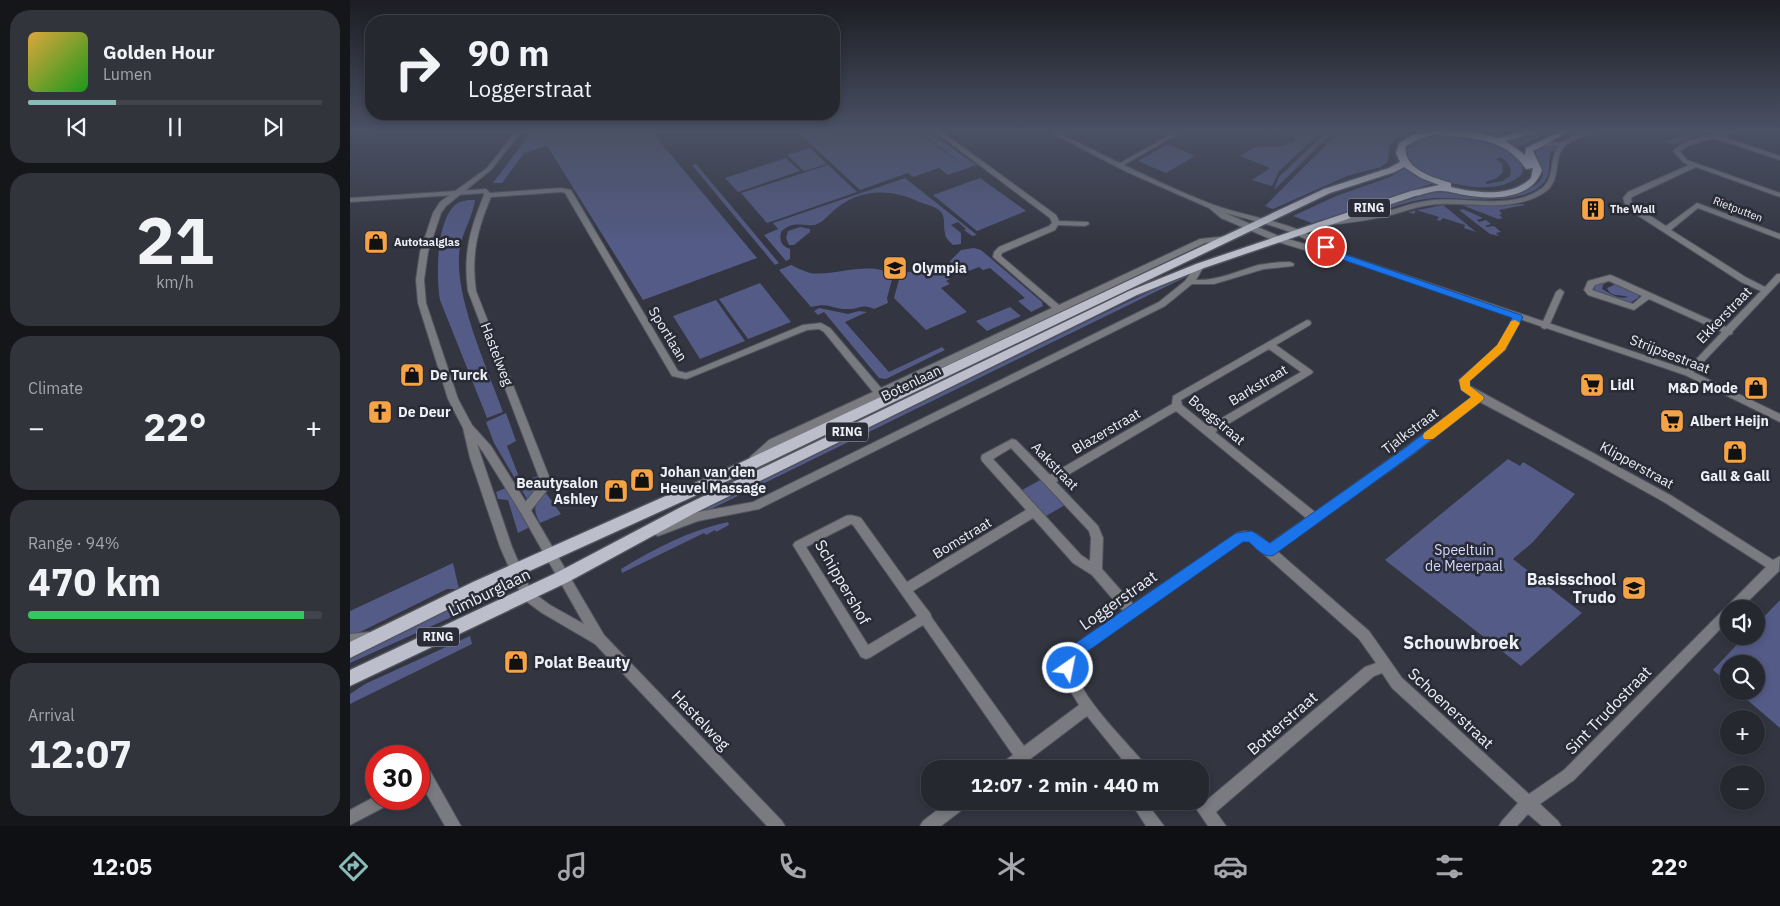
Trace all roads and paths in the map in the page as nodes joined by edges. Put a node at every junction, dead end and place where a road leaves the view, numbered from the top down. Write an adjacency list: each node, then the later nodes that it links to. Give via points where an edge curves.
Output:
1 (488, 170): 14 (street, Hastelweg)
2 (990, 170): 21 (street, via 1053,217)
3 (1130, 170): 19 (street)
4 (1384, 170): 12 (main road, RING)
5 (1393, 170): 12 (main road, RING)
6 (1414, 170): 13 (main road, RING)
7 (1529, 170): 13 (main road, RING, via 1526,181 1500,190 1466,189)
8 (1537, 170): 16 (main road, RING, via 1533,182 1523,188 1496,194 1441,188)
9 (1556, 170): 22 (street, via 1553,181 1525,199 1432,202 1384,214)
10 (1685, 170): 25 (street, via 1627,198 1633,208)
11 (1708, 170): 17 (street)
12 (1379, 173): 20 (main road, RING, via 1327,191)
13 (1440, 183): 16 (main road, RING)
14 (457, 192): 15 (street, Sportlaan); 18 (street, Sportlaan); 49 (street, Hastelweg, via 437,213 424,252 420,280 422,303 443,371)
15 (487, 193): 45 (street, Sportlaan, via 568,192 675,374 686,376 806,327 821,326); 53 (street, Hastelweg, via 474,226 469,273 472,291 546,484)
16 (1414, 193): 22 (main road, RING)
17 (1780, 195)
18 (350, 200)
19 (1212, 206): 20 (street, Strijpsestraat); 24 (street, Strijpsestraat, via 1224,216)
20 (1264, 222): 24 (main road, RING); 26 (street, Strijpsestraat)
21 (1056, 223): 23 (street); 38 (street, via 1052,228 1002,249 997,257)
22 (1324, 223): 26 (main road, RING)
23 (1085, 224)
24 (1251, 228): 28 (main road, Botenlaan / RING); 29 (street, Strijpsestraat)
25 (1666, 230): 27 (street, Rietputten, via 1696,205); 35 (street)
26 (1296, 233): 29 (main road, RING); 30 (street, Strijpsestraat, via 1321,244)
27 (1780, 237)
28 (1229, 238): 38 (street, Botenlaan, via 1203,241); 51 (main road, Botenlaan / RING)
29 (1278, 239): 30 (street, Strijpsestraat); 32 (main road, Botenlaan / RING)
30 (1332, 253): 39 (street, Strijpsestraat)
31 (1290, 264): 34 (street, via 1265,266 1221,279)
32 (1200, 266): 34 (street, Botenlaan); 56 (main road, Botenlaan / RING, via 1133,292 688,510)
33 (1780, 276): 35 (street, Ekkerstraat)
34 (1190, 281): 56 (street, Botenlaan, via 1162,304 755,506 698,517)
35 (1767, 291): 42 (street, Ekkerstraat)
36 (1560, 292): 41 (street)
37 (1648, 295): 37 (street, via 1634,307 1588,290 1590,283 1610,278); 42 (street)
38 (1058, 309): 45 (street, Botenlaan)
39 (1518, 317): 41 (street, Strijpsestraat); 46 (street, via 1502,348 1464,380 1465,388)
40 (1307, 323): 43 (street, Boegstraat)
41 (1545, 326): 44 (street, Strijpsestraat)
42 (1729, 332): 44 (street, Ekkerstraat)
43 (1270, 345): 47 (street, Boegstraat, via 1176,398); 50 (street, Barkstraat, via 1308,372)
44 (1688, 373): 48 (street, Strijpsestraat)
45 (879, 393): 51 (street, Botenlaan, via 773,443)
46 (1479, 397): 55 (street, Tjalkstraat); 59 (street, Klipperstraat, via 1668,499)
47 (1177, 406): 50 (street, Boegstraat); 52 (street, Blazerstraat)
48 (1780, 418)
49 (468, 427): 53 (street, Hastelweg, via 487,449); 60 (street, Hastelweg, via 475,458)
50 (1208, 431): 55 (street, Boegstraat)
51 (749, 465): 58 (main road, Botenlaan / RING)
52 (1049, 480): 54 (street, Aakstraat, via 1012,443 986,458); 61 (street, Aakstraat, via 1094,529 1097,538)
53 (525, 510): 58 (street, Hastelweg)
54 (1032, 512): 61 (street, Aakstraat, via 1077,559); 63 (street, Bomstraat)
55 (1315, 519): 57 (street, Tjalkstraat)
56 (640, 537): 62 (main road, Botenlaan / RING)
57 (1269, 551): 66 (street, Loggerstraat, via 1252,536 1240,536); 73 (street, Schoenerstraat, via 1364,635)
58 (551, 553): 60 (main road, Limburglaan / RING); 62 (street, Hastelweg)
59 (1778, 564): 65 (street, Sint Trudostraat)
60 (516, 569): 64 (street, Hastelweg); 69 (main road, Limburglaan / RING)
61 (1096, 571): 66 (street, Aakstraat)
62 (563, 577): 64 (main road, Limburglaan / RING); 70 (street, Hastelweg)
63 (906, 589): 67 (street, Schippershof); 67 (street, Schippershof, via 857,521 850,520 799,545 866,653)
64 (526, 594): 70 (street, Hastelweg); 74 (main road, Limburglaan / RING)
65 (1740, 600)
66 (1132, 612): 75 (street, Loggerstraat, via 1072,654 1068,668)
67 (926, 617): 76 (street, Schippershof)
68 (1720, 620): 81 (street, Sint Trudostraat, via 1569,776)
69 (375, 638): 71 (street, Limburglaan); 72 (main road, Limburglaan / RING)
70 (599, 639): 88 (street, Hastelweg)
71 (350, 640)
72 (350, 650)
73 (1384, 666): 80 (street, Botterstraat, via 1370,671); 81 (street, Schoenerstraat, via 1397,683)
74 (350, 678)
75 (1088, 707): 76 (street); 78 (street, Loggerstraat)
76 (1022, 756): 77 (street)
77 (1017, 760)
78 (1132, 760)
79 (430, 790): 87 (street)
80 (1209, 800)
81 (1528, 803): 92 (street, Sint Trudostraat); 93 (street, Schoenerstraat)
82 (365, 810): 86 (street)
83 (950, 810): 89 (street)
84 (1143, 810): 90 (street)
85 (1205, 810): 91 (street)
86 (350, 818)
87 (453, 826)
88 (777, 826)
89 (928, 826)
90 (1156, 826)
91 (1218, 826)
92 (1507, 826)
93 (1553, 826)

